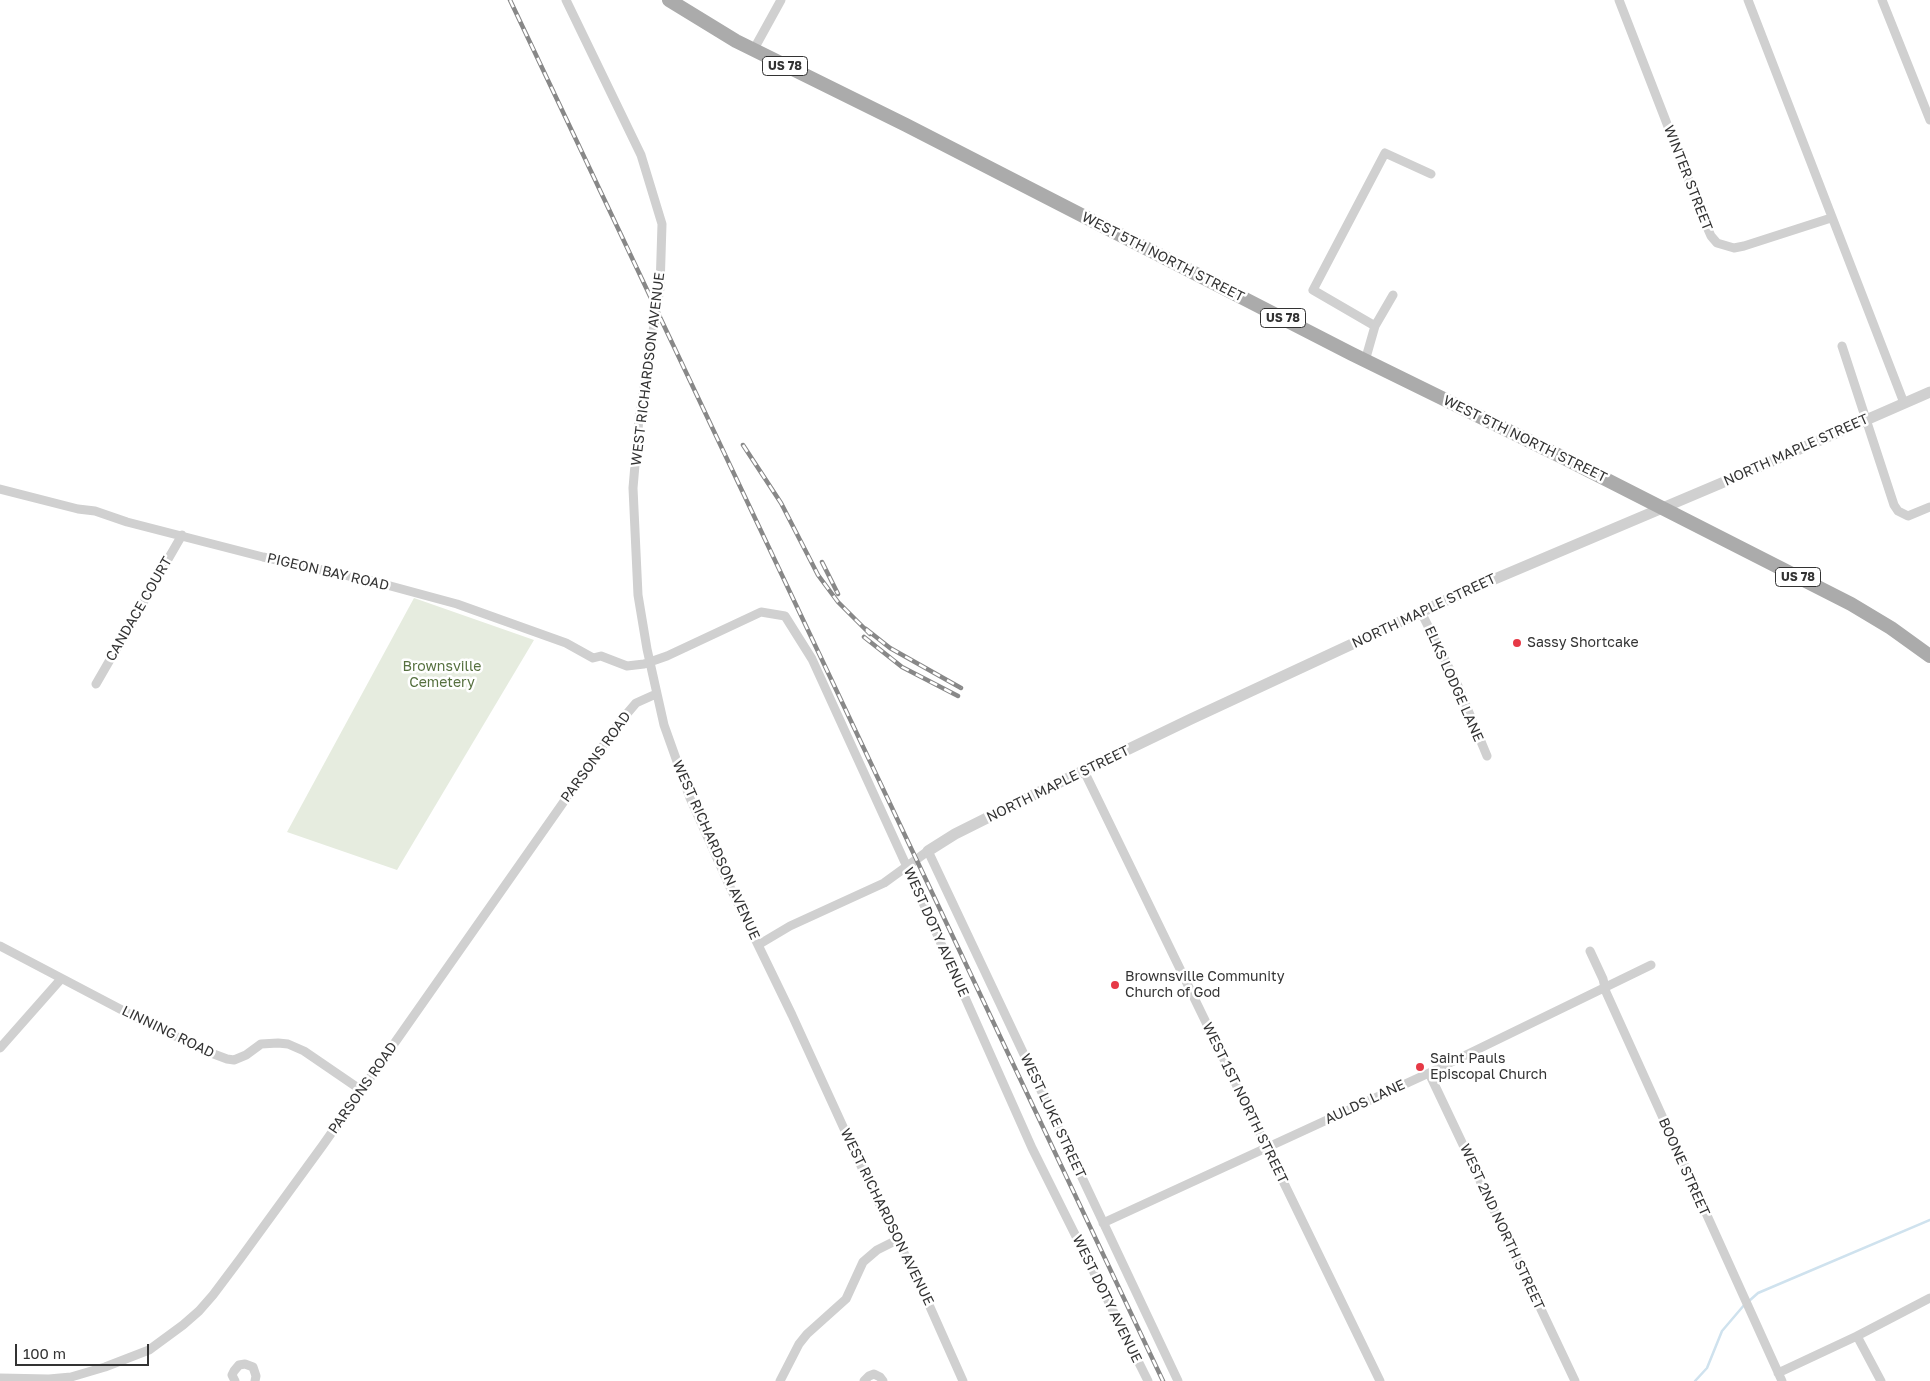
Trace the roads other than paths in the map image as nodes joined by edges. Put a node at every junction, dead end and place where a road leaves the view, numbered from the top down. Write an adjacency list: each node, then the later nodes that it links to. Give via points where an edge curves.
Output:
1 (566, 0): 24 (street, WEST RICHARDSON AVENUE, via 641,155 662,224 660,288 639,418 634,488 638,595)
2 (669, 0): 7 (main road, WEST 5TH NORTH STREET / US 78)
3 (782, 0): 7 (street)
4 (1619, 0): 10 (street, WINTER STREET, via 1707,227 1717,243 1734,248 1744,246)
5 (1748, 0): 10 (street)
6 (1882, 0): 8 (street)
7 (754, 49): 14 (main road, WEST 5TH NORTH STREET / US 78)
8 (1930, 120)
9 (1431, 174): 12 (street, via 1385,153 1314,290)
10 (1831, 218): 16 (street)
11 (1392, 295): 12 (street)
12 (1376, 326): 14 (street)
13 (1842, 346): 17 (street)
14 (1365, 361): 19 (main road, WEST 5TH NORTH STREET / US 78)
15 (1930, 392): 16 (street, NORTH MAPLE STREET)
16 (1904, 403): 17 (street, NORTH MAPLE STREET)
17 (1866, 420): 19 (street, NORTH MAPLE STREET); 20 (street, via 1898,512 1908,516)
18 (0, 489): 21 (street, PIGEON BAY ROAD)
19 (1661, 507): 22 (street, NORTH MAPLE STREET); 23 (main road, US 78, via 1851,604)
20 (1930, 507)
21 (182, 535): 24 (street, PIGEON BAY ROAD, via 457,604 566,643 593,658 601,656 627,666); 25 (street, CANDACE COURT)
22 (1421, 612): 27 (street, ELKS LODGE LANE, via 1458,686); 28 (street, NORTH MAPLE STREET)
23 (1930, 656)
24 (650, 662): 26 (street, WEST RICHARDSON AVENUE); 30 (street, WEST DOTY AVENUE, via 761,612 785,616 812,659)
25 (96, 684)
26 (656, 694): 31 (street, WEST RICHARDSON AVENUE, via 690,798); 39 (street, PARSONS ROAD, via 636,704 619,723)
27 (1486, 756)
28 (1084, 771): 29 (street, NORTH MAPLE STREET, via 955,834); 40 (street, WEST 1ST NORTH STREET)
29 (928, 852): 30 (street); 41 (street, WEST LUKE STREET)
30 (907, 867): 31 (street, via 884,883 790,926); 53 (street, WEST DOTY AVENUE, via 1032,1148)
31 (758, 945): 42 (street, WEST RICHARDSON AVENUE, via 867,1179)
32 (0, 946): 35 (street, LINNING ROAD)
33 (1590, 951): 36 (street, BOONE STREET)
34 (1651, 965): 36 (street, AULDS LANE)
35 (61, 979): 37 (street); 39 (street, LINNING ROAD, via 227,1059 240,1058 261,1044 278,1043 298,1048)
36 (1606, 986): 38 (street, AULDS LANE); 45 (street, BOONE STREET)
37 (0, 1048)
38 (1429, 1073): 40 (street, AULDS LANE); 56 (street, WEST 2ND NORTH STREET)
39 (361, 1090): 46 (street, PARSONS ROAD, via 213,1295 183,1325 149,1350 71,1378)
40 (1266, 1148): 41 (street, AULDS LANE); 55 (street, WEST 1ST NORTH STREET)
41 (1103, 1223): 54 (street, WEST LUKE STREET)
42 (899, 1239): 49 (street, via 877,1250 863,1262 846,1299 807,1334); 52 (street, WEST RICHARDSON AVENUE)
43 (1930, 1298): 44 (street)
44 (1857, 1336): 45 (street); 57 (street)
45 (1780, 1377)
46 (0, 1378)
47 (236, 1381): 48 (street, via 232,1375 234,1371 245,1364 253,1368)
48 (255, 1381)
49 (780, 1381)
50 (864, 1381): 51 (street, via 874,1374)
51 (883, 1381)
52 (963, 1381)
53 (1148, 1381)
54 (1178, 1381)
55 (1380, 1381)
56 (1575, 1381)
57 (1881, 1381)

